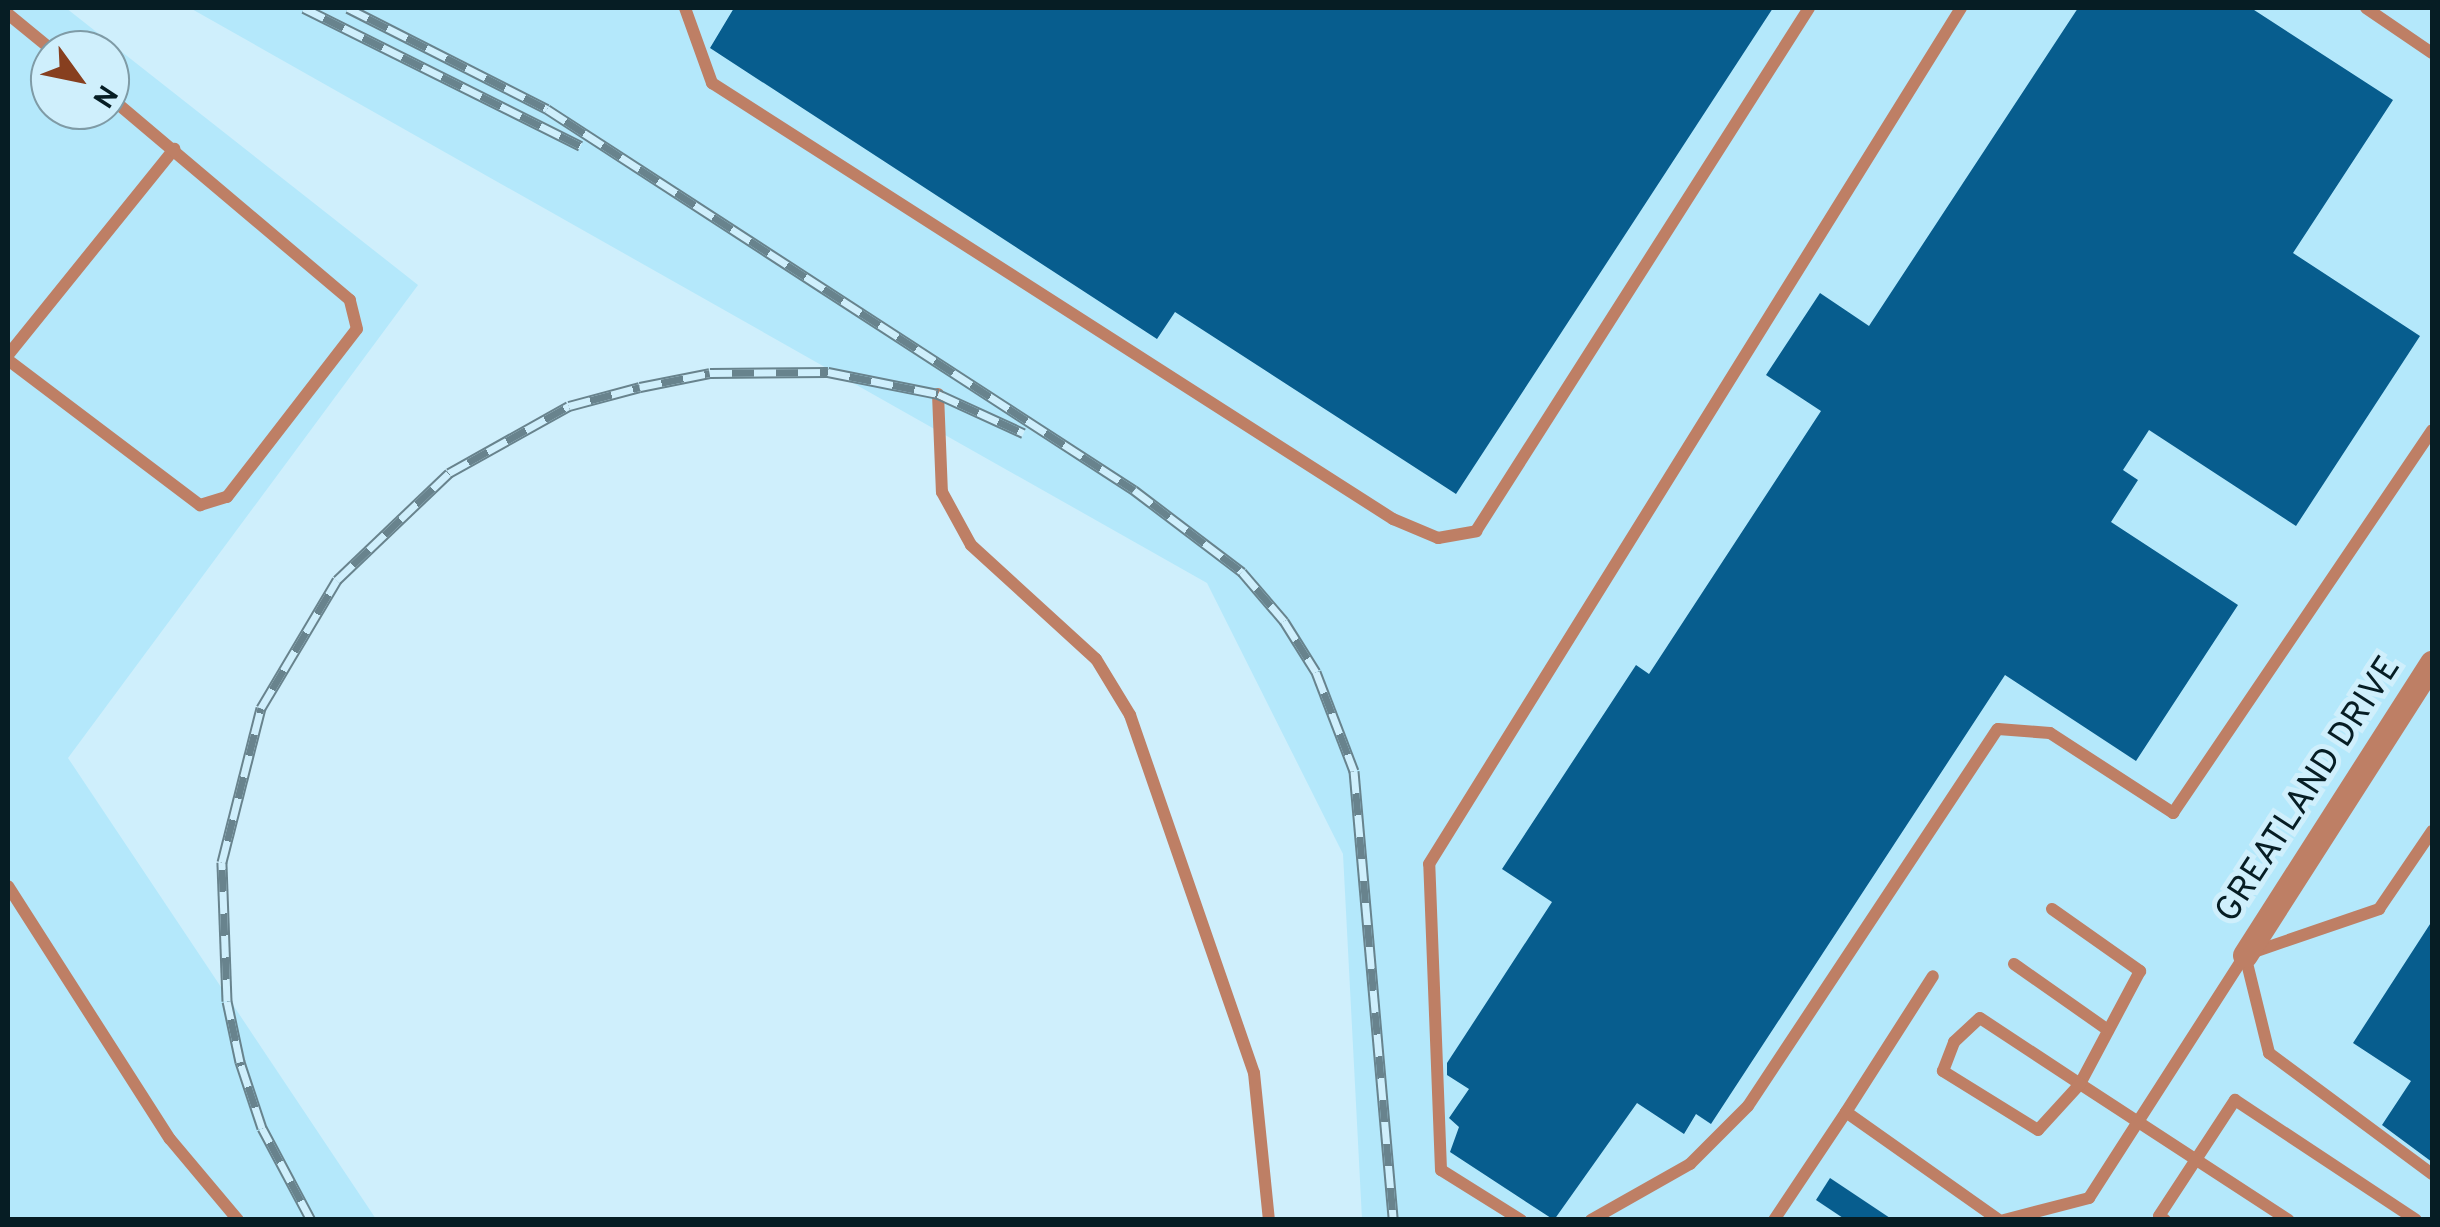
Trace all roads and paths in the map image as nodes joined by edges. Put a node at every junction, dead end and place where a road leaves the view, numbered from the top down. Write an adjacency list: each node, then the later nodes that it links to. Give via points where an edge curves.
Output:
1 (685, 8): 2 (lane, via 712,84 1392,518 1438,538 1476,531)
2 (1809, 8)
3 (1961, 8): 28 (lane, via 1429,864 1441,1170)
4 (2366, 8): 7 (lane)
5 (8, 14): 6 (lane)
6 (30, 32)
7 (2432, 53)
8 (130, 113): 9 (lane)
9 (174, 149): 10 (lane); 10 (lane, via 350,300 358,329 227,497 200,504)
10 (8, 358)
11 (938, 394): 27 (lane, via 942,492 971,545 1096,659 1130,715 1250,1057)
12 (2432, 431): 29 (lane, via 2173,813 2050,733 1998,730 1748,1106 1690,1164)
13 (2432, 663): 17 (street, GREATLAND DRIVE)
14 (2432, 831): 17 (lane, via 2379,909)
15 (8, 886): 26 (lane, via 170,1139)
16 (2052, 909): 20 (lane, via 2140,971)
17 (2245, 955): 23 (lane); 25 (lane, via 2269,1053)
18 (2014, 964): 20 (lane)
19 (1932, 976): 22 (lane)
20 (2108, 1030): 21 (lane)
21 (2080, 1084): 21 (lane, via 2038,1130 1943,1071 1954,1042 1980,1018); 23 (lane)
22 (1846, 1112): 30 (lane); 31 (lane)
23 (2137, 1120): 24 (lane); 31 (lane, via 2089,1198)
24 (2196, 1159): 32 (lane, via 2159,1216); 33 (lane); 34 (lane, via 2235,1100)
25 (2432, 1174)
26 (238, 1220)
27 (1269, 1220)
28 (1520, 1220)
29 (1591, 1220)
30 (1774, 1220)
31 (2001, 1220)
32 (2165, 1220)
33 (2290, 1220)
34 (2416, 1220)

